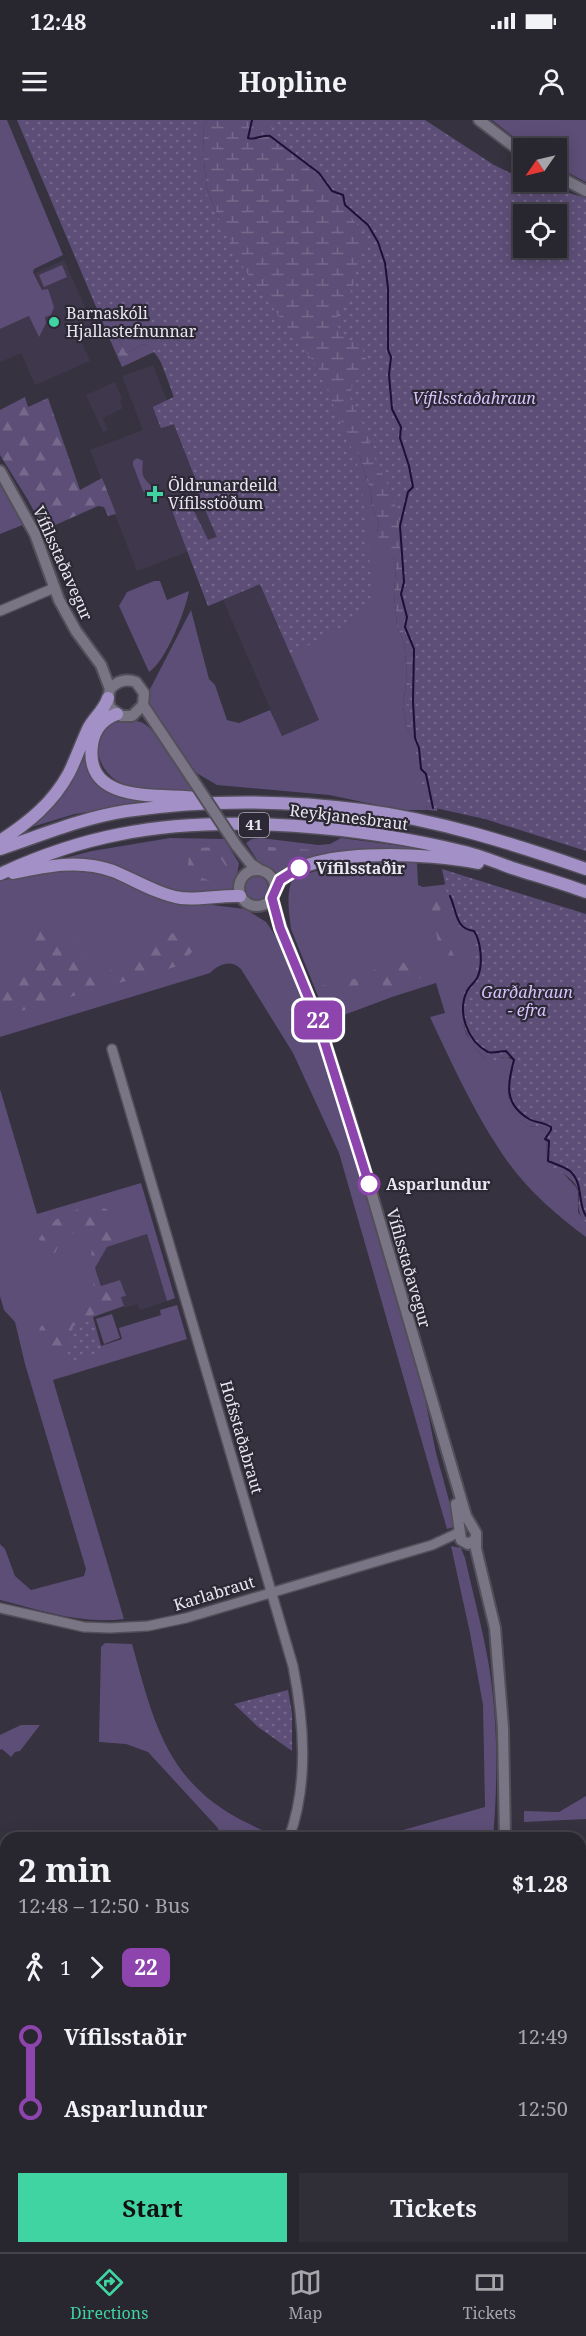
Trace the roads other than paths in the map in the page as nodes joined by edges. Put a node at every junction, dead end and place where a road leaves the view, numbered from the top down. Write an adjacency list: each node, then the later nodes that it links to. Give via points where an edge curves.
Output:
1 (479, 120): 2 (main road)
2 (513, 146)
3 (567, 181): 4 (main road)
4 (586, 191)
5 (0, 471): 6 (main road, Vífilsstaðavegur, via 31,524)
6 (54, 588): 7 (street); 8 (main road, Vífilsstaðavegur, via 76,631)
7 (0, 611)
8 (101, 665): 9 (main road, Vífilsstaðavegur); 10 (main road, Vífilsstaðavegur)
9 (123, 680): 10 (main road); 11 (main road, Vífilsstaðavegur, via 136,682 142,689 145,699)
10 (109, 694): 12 (main road, Vífilsstaðavegur, via 110,708); 14 (highway, via 58,791 36,815)
11 (140, 710): 12 (main road, via 127,717); 16 (main road, Vífilsstaðavegur, bridge, via 156,726)
12 (117, 714): 13 (highway, via 99,726 92,742 94,765 107,783 132,795 194,797)
13 (229, 803): 15 (highway, Reykjanesbraut / 41, via 126,811 81,821); 18 (highway, Reykjanesbraut / 41, via 363,810 452,829)
14 (0, 841)
15 (0, 849)
16 (239, 849): 19 (main road, Vífilsstaðavegur); 21 (main road)
17 (511, 867): 20 (highway, Reykjanesbraut / 41, via 465,852 371,834 287,826 206,825 142,831 93,841 26,862); 22 (highway, Reykjanesbraut / 41); 23 (highway, via 424,855 361,856 295,870 284,877)
18 (586, 869)
19 (260, 870): 21 (main road); 23 (main road, Vífilsstaðavegur, via 273,879)
20 (0, 875): 24 (highway, via 79,864 112,871 182,898)
21 (243, 876): 24 (main road)
22 (586, 892)
23 (273, 894): 25 (main road, via 265,904); 26 (main road, Vífilsstaðavegur)
24 (240, 896): 25 (main road, Vífilsstaðavegur)
25 (256, 906): 26 (main road, Vífilsstaðavegur)
26 (280, 928): 28 (main road, Vífilsstaðavegur, via 317,1018 346,1106)
27 (112, 1049): 31 (street, Hofsstaðabraut)
28 (425, 1379): 29 (main road, Vífilsstaðavegur); 30 (main road, Vífilsstaðavegur)
29 (474, 1534): 30 (main road, via 471,1543); 30 (main road, via 464,1527); 33 (main road, Vífilsstaðavegur, via 495,1628)
30 (462, 1537): 31 (street, Karlabraut); 33 (main road, Vífilsstaðavegur, via 471,1554)
31 (273, 1592): 32 (street, Karlabraut, via 173,1622 135,1627 77,1626); 35 (street, Hofsstaðabraut, via 293,1666 302,1722 300,1795)
32 (0, 1608)
33 (497, 1656): 34 (main road, Vífilsstaðavegur)
34 (505, 1793): 36 (main road, Vífilsstaðavegur); 37 (main road, Vífilsstaðavegur)
35 (291, 1832)
36 (498, 1832)
37 (505, 1832)

